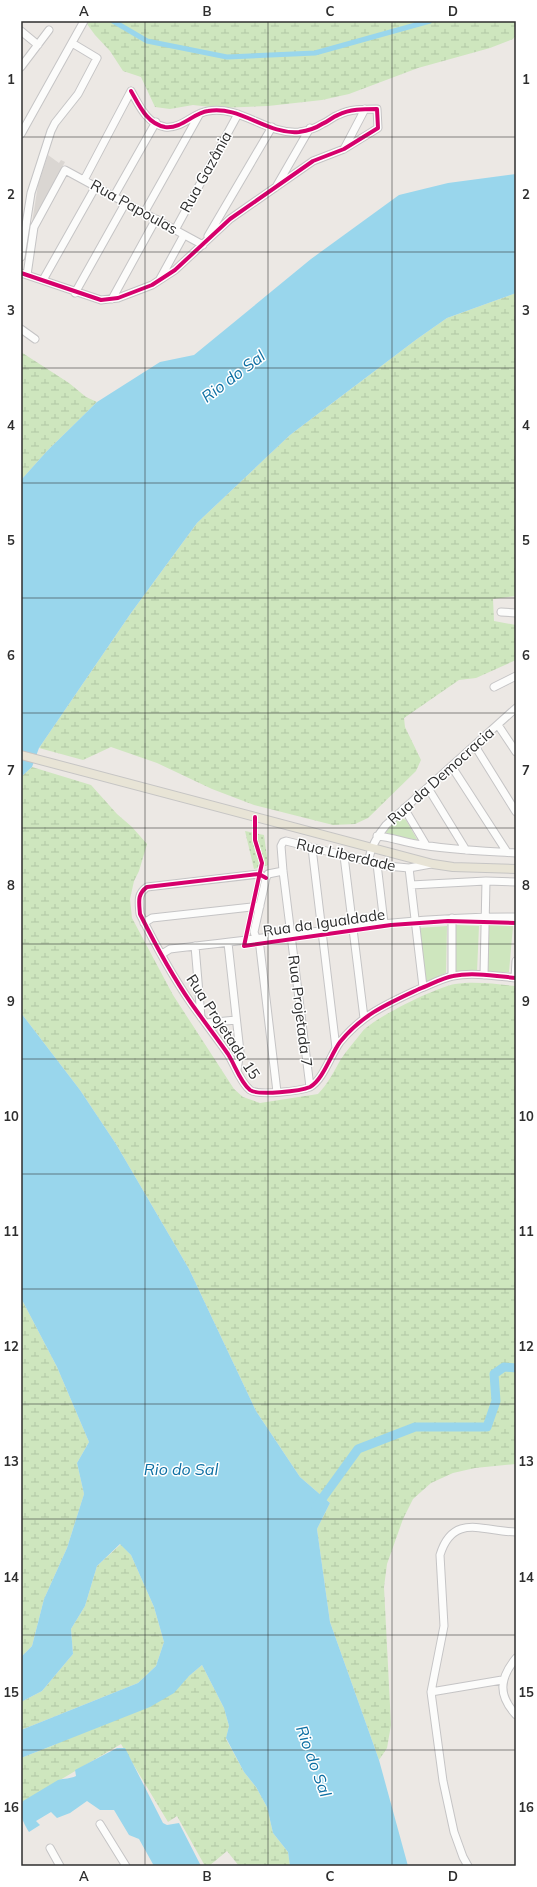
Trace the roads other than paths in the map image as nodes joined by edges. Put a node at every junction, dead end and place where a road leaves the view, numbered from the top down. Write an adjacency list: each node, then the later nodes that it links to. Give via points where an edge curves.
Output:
1 (84, 21): 4 (street)
2 (49, 30): 5 (street)
3 (21, 31): 5 (street)
4 (72, 43): 13 (street); 25 (street, via 97,58 78,94 55,122 51,131 31,193)
5 (38, 45): 6 (street)
6 (21, 67)
7 (365, 109): 12 (street, via 337,115 322,125); 14 (street); 14 (street, via 377,109 378,128)
8 (238, 114): 9 (street, via 207,111); 11 (street); 22 (street, Rua Gazânia)
9 (199, 115): 10 (street, via 174,126 165,127); 20 (street)
10 (156, 122): 15 (street, via 143,112 131,91); 18 (street)
11 (272, 127): 12 (street, via 282,131 299,132); 24 (street)
12 (310, 128): 17 (street)
13 (21, 134)
14 (344, 150): 17 (street, via 313,161)
15 (84, 180): 16 (street, Rua Papoulas); 26 (street, Rua Papoulas, via 65,170 34,227)
16 (96, 186): 18 (street, Rua Papoulas); 27 (street)
17 (275, 189): 24 (street, via 230,219)
18 (114, 196): 19 (street, Rua Papoulas)
19 (126, 202): 20 (street, Rua Papoulas); 29 (street)
20 (144, 213): 21 (street, Rua Papoulas)
21 (156, 219): 22 (street, Rua Papoulas); 30 (street)
22 (175, 230): 23 (street, Rua Papoulas)
23 (184, 235): 24 (street, Rua Papoulas); 28 (street)
24 (203, 245): 28 (street, via 175,270)
25 (21, 257)
26 (24, 274): 27 (street)
27 (43, 280): 29 (street)
28 (158, 281): 30 (street)
29 (75, 292): 30 (street, via 101,300)
30 (112, 299)
31 (21, 329): 32 (street)
32 (35, 339)
33 (501, 612): 34 (street)
34 (516, 613)
35 (516, 676): 36 (street)
36 (494, 687)
37 (516, 708): 38 (street, Rua da Democracia)
38 (498, 725): 39 (street, Rua da Democracia); 40 (street)
39 (475, 746): 42 (street, Rua da Democracia); 45 (street)
40 (516, 752)
41 (21, 755): 50 (main road)
42 (452, 767): 43 (street, Rua da Democracia); 52 (street)
43 (428, 788): 44 (street, Rua da Democracia); 51 (street)
44 (404, 808): 46 (street, Rua da Democracia); 48 (street)
45 (516, 812)
46 (377, 836): 48 (street); 50 (street, Rua da Democracia)
47 (282, 842): 49 (street, Rua Liberdade); 60 (street, Rua Projetada 7)
48 (426, 845): 51 (street)
49 (312, 848): 54 (street, Rua Liberdade); 73 (street)
50 (371, 848): 55 (street, Rua da Democracia); 57 (main road)
51 (466, 850): 52 (street)
52 (507, 852): 53 (street)
53 (516, 853)
54 (344, 856): 55 (street, Rua Liberdade); 72 (street)
55 (368, 862): 56 (street, Rua Liberdade)
56 (377, 864): 58 (street, Rua Liberdade); 71 (street)
57 (433, 864): 58 (street, Rua Liberdade); 59 (main road)
58 (409, 868): 64 (street)
59 (516, 869)
60 (283, 871): 61 (street, via 268,874); 74 (street, Rua Projetada 7)
61 (266, 878): 65 (street, Rua da Igualdade); 70 (street, Rua Projetada 15, via 259,874 147,887 138,897)
62 (486, 881): 63 (street); 64 (street); 66 (street)
63 (516, 882)
64 (411, 885): 69 (street)
65 (260, 906): 70 (street, via 152,918); 75 (street, Rua da Igualdade, via 254,932)
66 (485, 917): 67 (street, Rua da Igualdade); 68 (street, Rua da Igualdade); 80 (street)
67 (516, 917)
68 (452, 918): 69 (street, Rua da Igualdade); 81 (street)
69 (415, 920): 71 (street, Rua da Igualdade); 83 (street)
70 (144, 923): 78 (street, Rua Projetada 15)
71 (384, 923): 72 (street, Rua da Igualdade)
72 (353, 927): 73 (street, Rua da Igualdade); 85 (street)
73 (322, 930): 74 (street, Rua da Igualdade); 88 (street)
74 (290, 934): 75 (street, Rua da Igualdade); 90 (street, Rua Projetada 7)
75 (257, 939): 76 (street); 91 (street)
76 (228, 943): 77 (street); 86 (street)
77 (195, 946): 78 (street, via 170,949); 84 (street)
78 (162, 954): 84 (street, Rua Projetada 15)
79 (516, 961): 82 (street)
80 (484, 975): 81 (street); 82 (street)
81 (452, 976): 83 (street)
82 (516, 978)
83 (424, 987): 85 (street, via 382,1006)
84 (201, 1017): 87 (street, Rua Projetada 15)
85 (364, 1018): 88 (street, via 350,1030)
86 (236, 1020): 87 (street); 89 (street, via 240,1052)
87 (206, 1023): 89 (street, Rua Projetada 15)
88 (336, 1048): 90 (street)
89 (237, 1070): 91 (street, Rua Projetada 15, via 251,1091 258,1094)
90 (310, 1087): 91 (street, Rua Projetada 15)
91 (277, 1092)
92 (516, 1532): 95 (street, via 472,1526 460,1528 449,1536 443,1546 440,1555 444,1626)
93 (516, 1658): 94 (street)
94 (502, 1680): 95 (street); 96 (street, via 505,1699)
95 (431, 1692): 101 (street, via 443,1781 454,1832)
96 (516, 1715)
97 (100, 1824): 100 (street)
98 (50, 1848): 99 (street)
99 (60, 1866)
100 (126, 1866)
101 (468, 1866)

